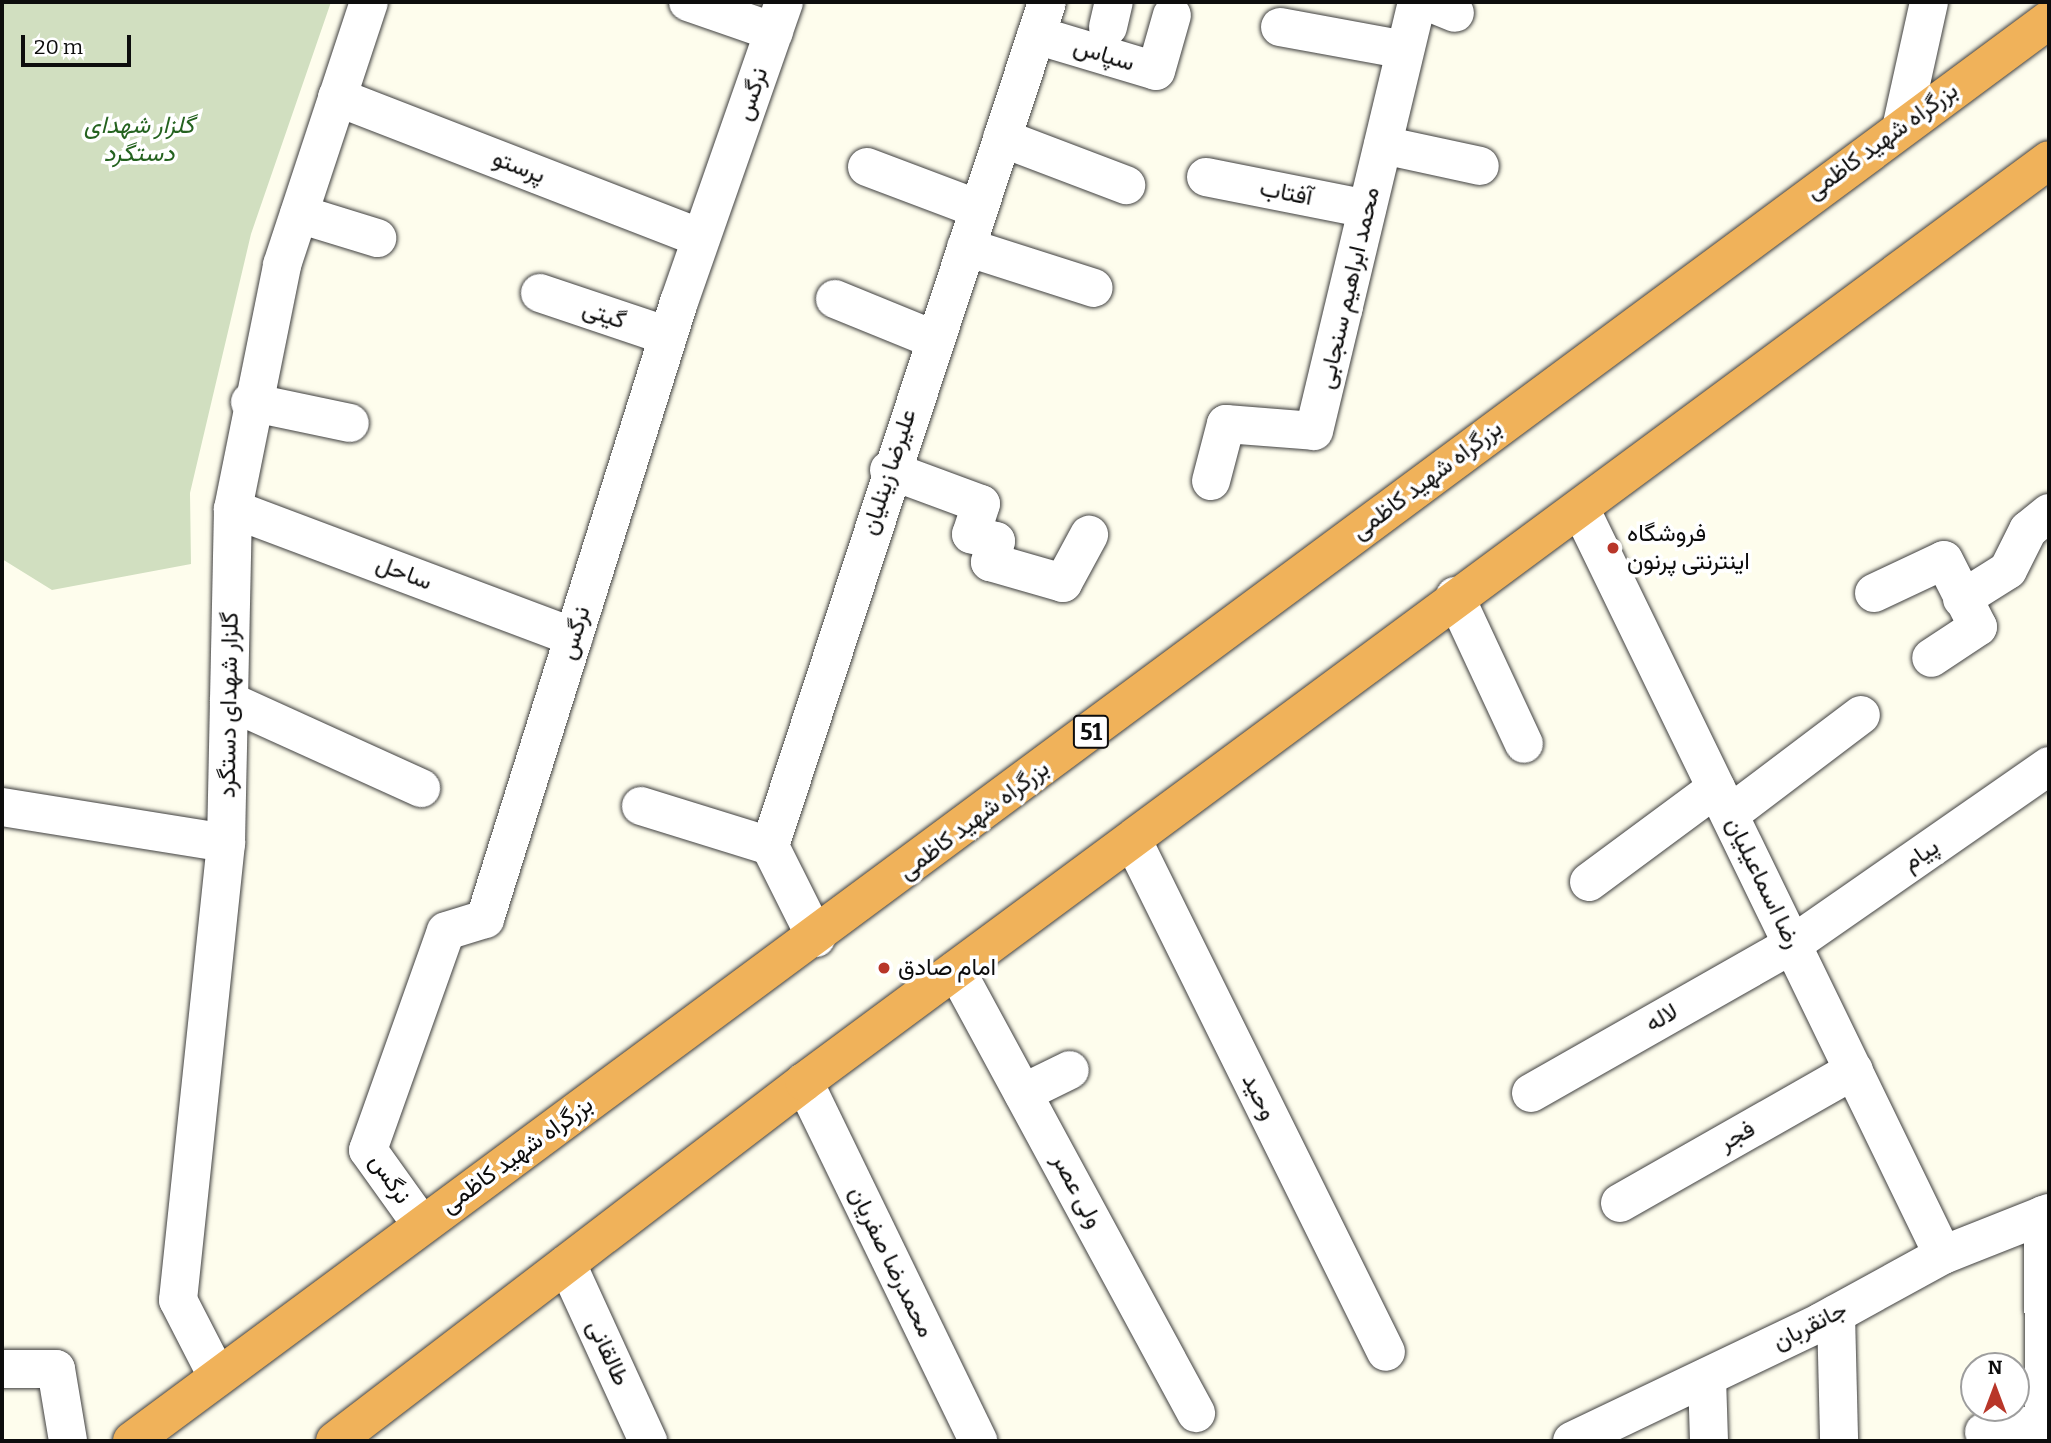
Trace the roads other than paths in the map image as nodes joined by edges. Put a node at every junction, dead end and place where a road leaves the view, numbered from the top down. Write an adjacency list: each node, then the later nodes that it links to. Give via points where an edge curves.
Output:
1 (369, 2): 11 (street, گلزار شهدای دستگرد)
2 (688, 2): 7 (street)
3 (1417, 2): 10 (street, محمد ابراهیم سنجابی)
4 (1929, 2): 12 (street)
5 (1037, 12): 6 (street, سپاس, via 1156,71); 13 (street, علیرضا زینلیان)
6 (1172, 15)
7 (779, 17): 24 (street, نرگس)
8 (2049, 20): 12 (highway, بزرگراه شهید کاظمی / 51)
9 (1280, 27): 10 (street)
10 (1405, 50): 14 (street, محمد ابراهیم سنجابی)
11 (337, 96): 22 (street, گلزار شهدای دستگرد); 24 (street, پرستو)
12 (1902, 124): 56 (highway, بزرگراه شهید کاظمی / 51)
13 (1002, 138): 19 (street); 20 (street, علیرضا زینلیان)
14 (1383, 145): 16 (street); 21 (street, محمد ابراهیم سنجابی)
15 (2049, 160): 36 (highway)
16 (1480, 166)
17 (867, 167): 20 (street)
18 (1206, 177): 21 (street, آفتاب)
19 (1126, 185)
20 (978, 209): 25 (street, علیرضا زینلیان)
21 (1367, 209): 34 (street, محمد ابراهیم سنجابی, via 1314,431 1226,424)
22 (299, 214): 23 (street); 31 (street, گلزار شهدای دستگرد)
23 (377, 238)
24 (701, 238): 29 (street, نرگس)
25 (966, 247): 26 (street); 30 (street, علیرضا زینلیان)
26 (1094, 288)
27 (540, 293): 29 (street, گیتی)
28 (835, 299): 30 (street)
29 (668, 336): 42 (street, نرگس)
30 (933, 339): 33 (street, علیرضا زینلیان)
31 (250, 402): 32 (street); 35 (street, گلزار شهدای دستگرد)
32 (350, 423)
33 (889, 470): 38 (street, via 981,504 971,534 996,541 990,562 1063,583); 54 (street, علیرضا زینلیان)
34 (1211, 481)
35 (233, 509): 42 (street, ساحل); 44 (street, گلزار شهدای دستگرد)
36 (1582, 512): 40 (highway); 49 (street, رضا اسماعیلیان)
37 (2049, 513): 41 (street, via 2028,530 2008,570)
38 (1089, 535)
39 (1874, 593): 41 (street, via 1944,560)
40 (1455, 596): 46 (street); 52 (highway)
41 (1962, 599): 43 (street, via 1978,627)
42 (574, 636): 66 (street, نرگس, via 485,919 446,931 368,1150)
43 (1931, 658)
44 (229, 701): 48 (street); 53 (street, گلزار شهدای دستگرد)
45 (1861, 715): 49 (street)
46 (1524, 744)
47 (2049, 766): 57 (street, پیام)
48 (421, 788)
49 (1723, 801): 55 (street); 57 (street, رضا اسماعیلیان)
50 (641, 806): 54 (street)
51 (2, 807): 53 (street)
52 (1133, 841): 58 (highway); 71 (street, وحید)
53 (226, 843): 73 (street, گلزار شهدای دستگرد, via 178,1300)
54 (770, 846): 56 (street)
55 (1589, 882)
56 (816, 938): 66 (highway, بزرگراه شهید کاظمی / 51)
57 (1793, 944): 60 (street, رضا اسماعیلیان); 63 (street, لاله)
58 (957, 970): 61 (highway); 62 (street, ولی عصر)
59 (1070, 1070): 62 (street)
60 (1854, 1070): 64 (street, فجر); 67 (street, رضا اسماعیلیان)
61 (804, 1083): 68 (highway); 82 (street, محمدرضا صفریان)
62 (1023, 1093): 75 (street, ولی عصر)
63 (1531, 1093)
64 (1620, 1203)
65 (2046, 1214): 67 (street, جانقربان); 70 (street)
66 (421, 1224): 73 (highway, بزرگراه شهید کاظمی / 51)
67 (1943, 1255): 69 (street, جانقربان)
68 (567, 1264): 80 (highway); 81 (street, طالقانی)
69 (1836, 1314): 74 (street, جانقربان); 85 (street)
70 (2047, 1333): 77 (street)
71 (1386, 1352)
72 (2, 1370): 78 (street, via 56,1370)
73 (216, 1374): 79 (highway, بزرگراه شهید کاظمی / 51)
74 (1707, 1377): 83 (street, جانقربان); 84 (street)
75 (1196, 1413)
76 (1984, 1432): 77 (street)
77 (2044, 1432)
78 (68, 1441)
79 (132, 1441)
80 (335, 1441)
81 (648, 1441)
82 (978, 1441)
83 (1572, 1441)
84 (1709, 1441)
85 (1839, 1441)

